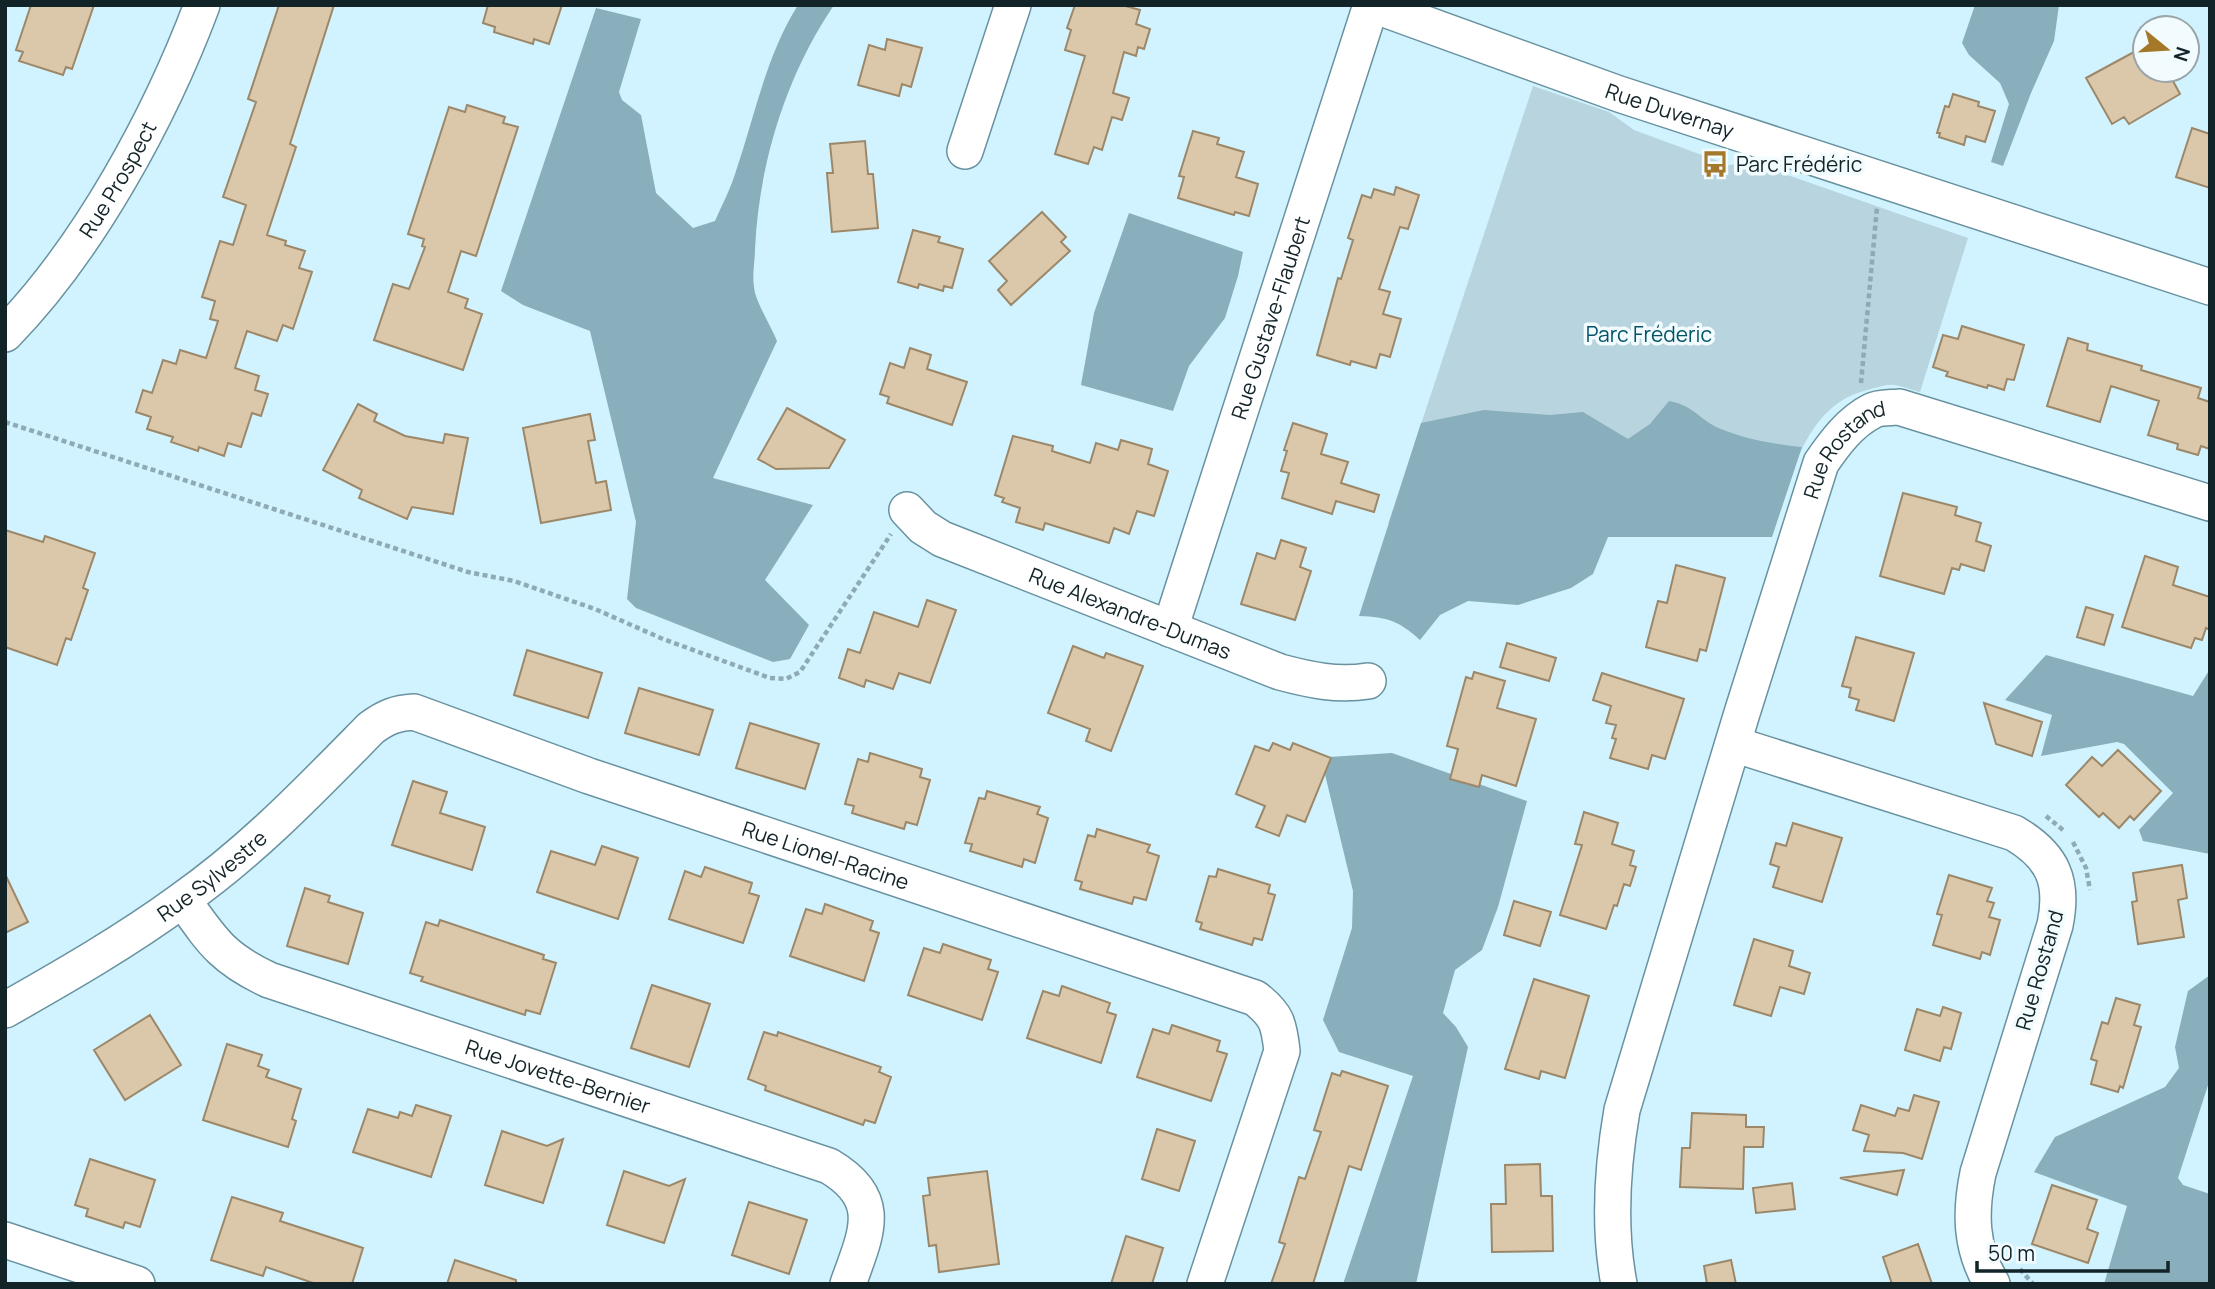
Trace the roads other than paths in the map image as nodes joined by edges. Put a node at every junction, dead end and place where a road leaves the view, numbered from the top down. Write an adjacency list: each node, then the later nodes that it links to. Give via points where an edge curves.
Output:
1 (202, 5): 6 (street, Rue Prospect, via 156,109 102,206 46,286)
2 (1013, 5): 4 (street)
3 (1372, 5): 5 (street, Rue Duvernay, via 1619,94); 9 (street, Rue Gustave-Flaubert)
4 (965, 151)
5 (2210, 287)
6 (5, 334)
7 (2210, 503): 12 (street, Rue Rostand, via 1899,407 1874,409 1821,463)
8 (907, 510): 9 (street, Rue Alexandre-Dumas, via 942,539)
9 (1170, 629): 10 (street, Rue Alexandre-Dumas, via 1280,672 1346,685)
10 (1368, 681)
11 (397, 713): 13 (street, Rue Sylvestre, via 372,728 257,839); 19 (street, Rue Lionel-Racine, via 414,712 589,776 1255,998 1270,1010 1279,1027 1282,1051)
12 (1733, 744): 16 (street, Rue Rostand, via 2014,833 2034,845 2058,881 2055,925 1972,1202 1979,1255); 20 (street, Rue Rostand, via 1622,1110 1612,1199)
13 (183, 900): 14 (street, Rue Sylvestre); 18 (street, Rue Jovette-Bernier, via 224,954 269,980 829,1166 859,1190 865,1205 867,1220)
14 (5, 1010)
15 (5, 1240): 17 (street)
16 (2004, 1273)
17 (137, 1284)
18 (848, 1284)
19 (1205, 1284)
20 (1619, 1284)

